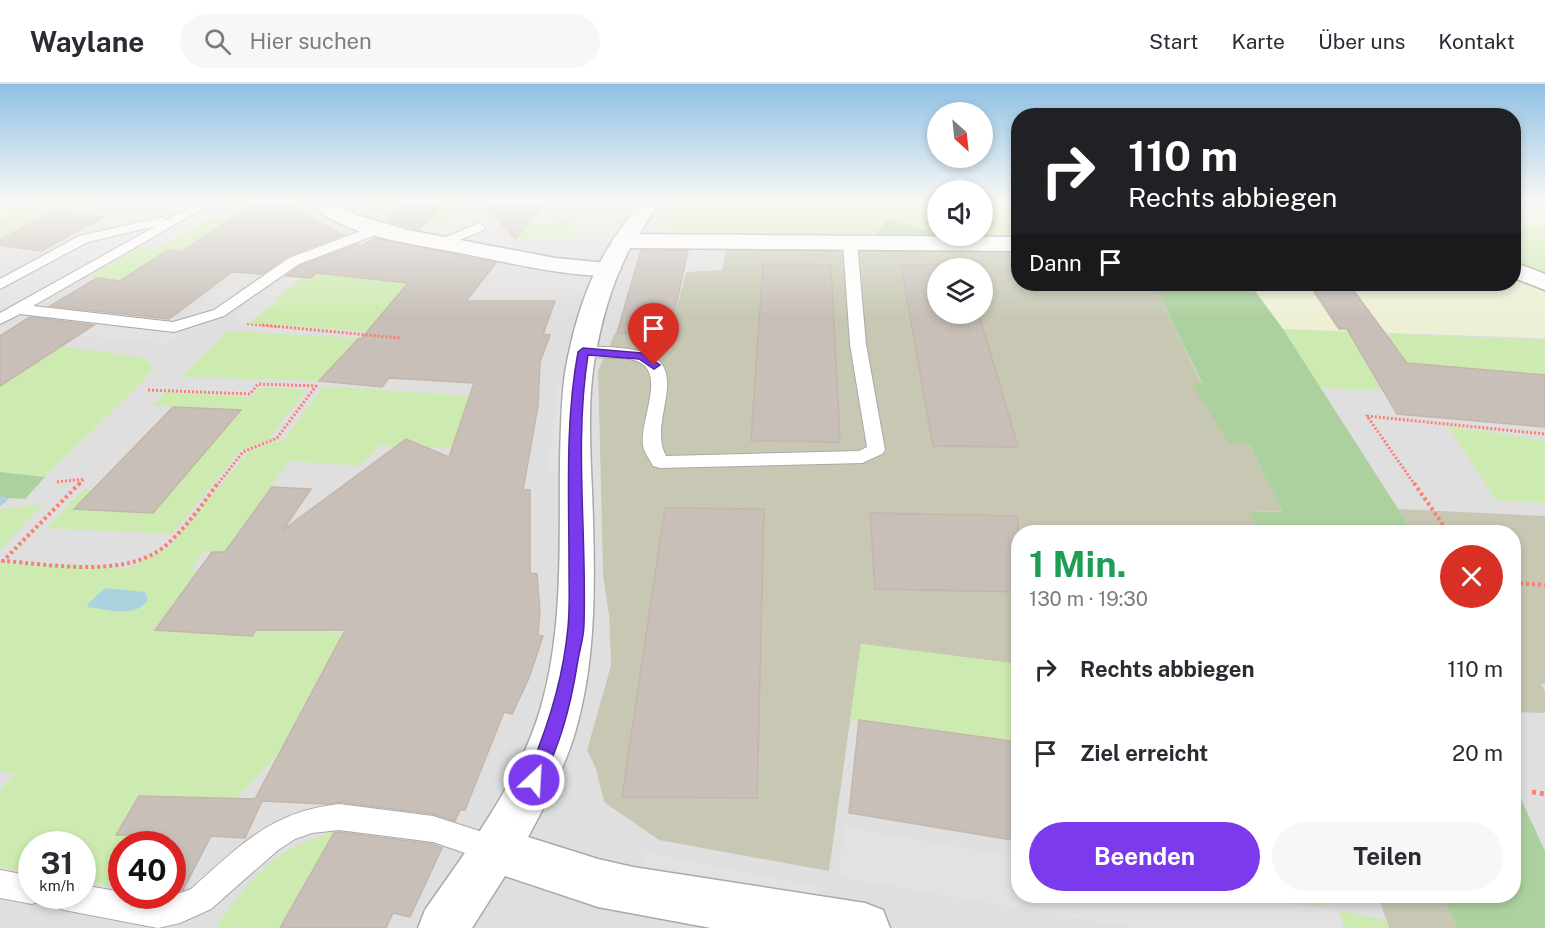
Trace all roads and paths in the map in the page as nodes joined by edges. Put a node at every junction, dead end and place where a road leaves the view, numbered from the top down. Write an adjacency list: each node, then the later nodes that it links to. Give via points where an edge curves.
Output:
1 (83, 239): 13 (lane)
2 (143, 239): 14 (lane)
3 (351, 239): 15 (lane, via 294,261)
4 (429, 239): 7 (street)
5 (448, 239): 7 (lane)
6 (626, 239): 10 (street)
7 (442, 242): 10 (street, via 529,262)
8 (850, 243): 9 (street); 10 (street); 18 (lane, via 858,344 876,450 862,457 660,462 652,444 659,375 654,365 642,356)
9 (1011, 244)
10 (616, 255): 18 (street, via 599,293)
11 (1521, 272): 12 (street)
12 (1545, 283)
13 (0, 285)
14 (17, 309): 15 (lane, via 174,327); 16 (lane)
15 (219, 313): 17 (path, via 234,323)
16 (0, 319)
17 (400, 338)
18 (583, 352): 27 (street, via 576,430 576,627 569,673 557,726 542,766)
19 (148, 390): 21 (path, via 250,394 258,384 316,386 277,438 243,452 185,526 163,548 136,562 104,567 3,561 84,479)
20 (1545, 434): 22 (path, via 1367,416)
21 (57, 482)
22 (1443, 525)
23 (1521, 583): 24 (path)
24 (1545, 585)
25 (1532, 792): 26 (path)
26 (1545, 794)
27 (494, 849): 30 (lane, via 433,829 339,818 312,820 268,840 201,899 180,908 158,913); 31 (street); 32 (street, via 633,891)
28 (0, 884): 29 (lane)
29 (18, 887)
30 (96, 902)
31 (443, 928)
32 (865, 928)

